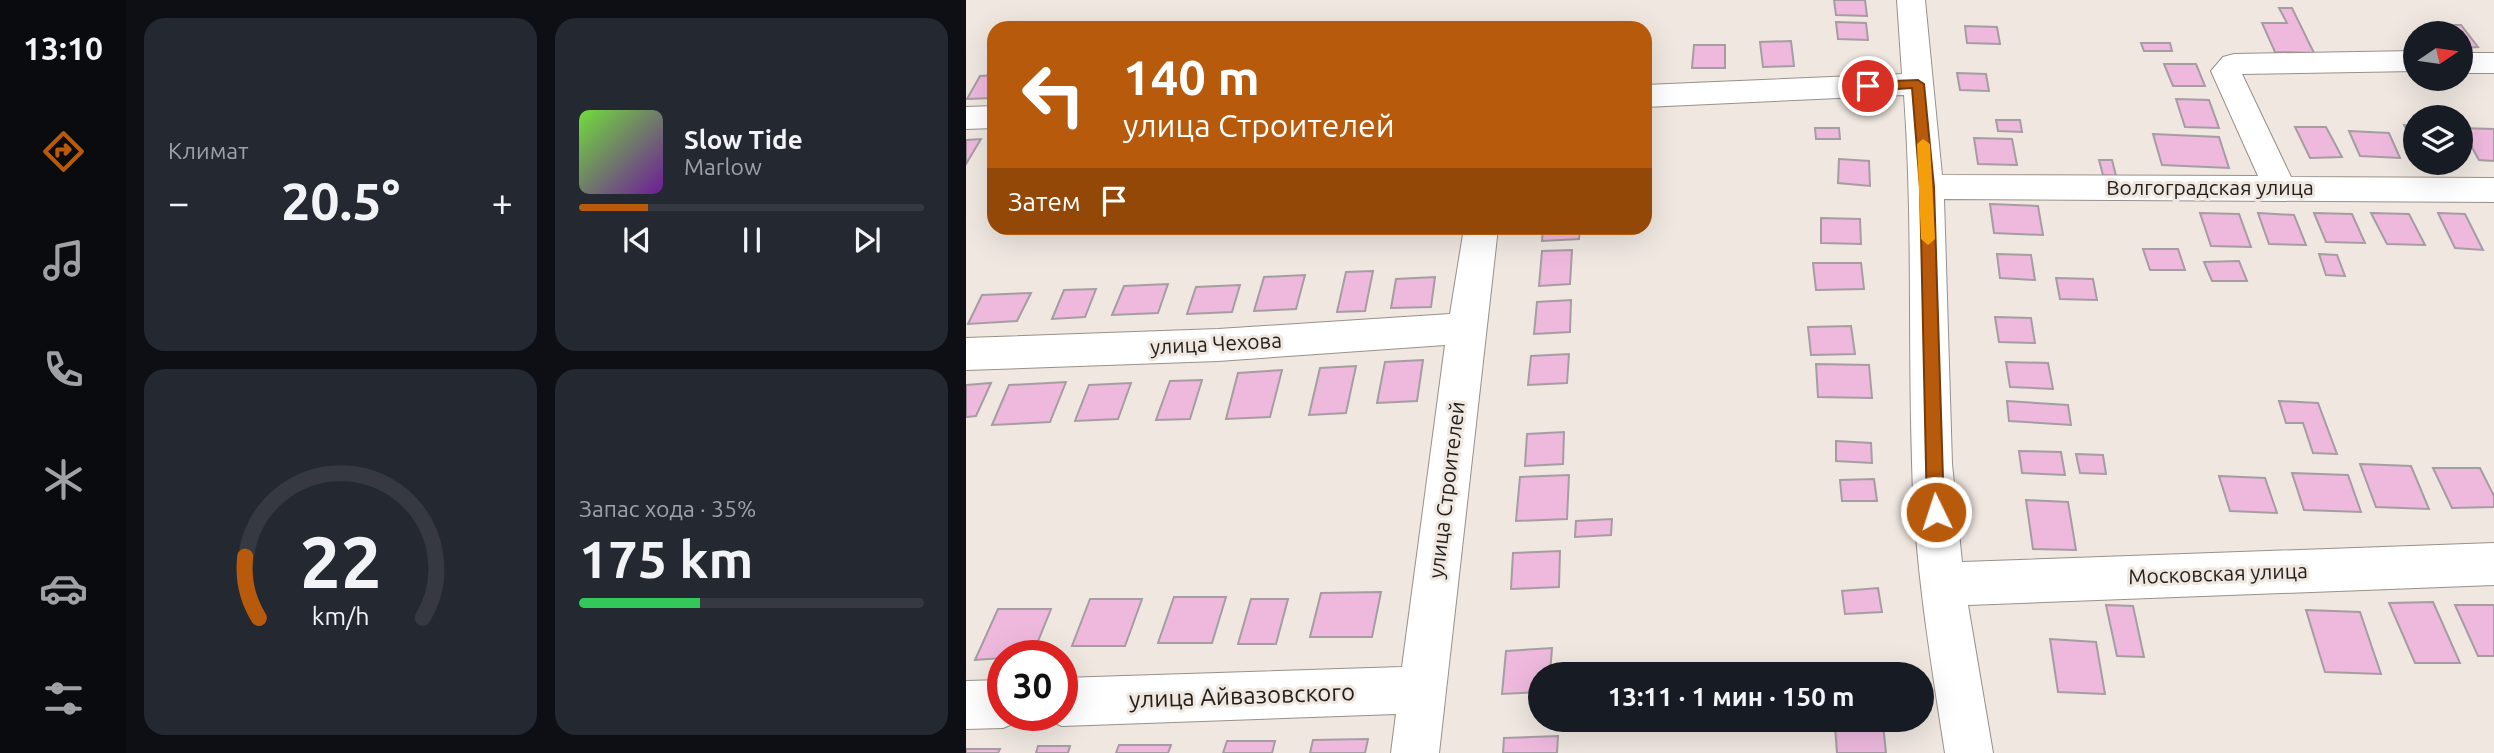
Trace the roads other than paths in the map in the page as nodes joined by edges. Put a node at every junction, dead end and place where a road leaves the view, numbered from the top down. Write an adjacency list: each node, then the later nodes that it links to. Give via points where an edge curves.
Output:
1 (1911, 0): 3 (street)
2 (2403, 61): 8 (street, via 2234,64 2226,71)
3 (1918, 84): 4 (street); 7 (street)
4 (1652, 96)
5 (987, 117): 6 (street)
6 (966, 118)
7 (1927, 187): 8 (street, Волгоградская улица); 14 (street, via 1932,464)
8 (2280, 188): 9 (street, Волгоградская улица)
9 (2494, 190)
10 (1480, 235): 11 (street, улица Строителей)
11 (1466, 328): 12 (street, улица Чехова, via 1218,345); 15 (street, улица Строителей)
12 (966, 354)
13 (2494, 564): 14 (street, Московская улица)
14 (1941, 584): 20 (street)
15 (1423, 690): 16 (street, улица Айвазовского); 19 (street, улица Строителей)
16 (1078, 701)
17 (987, 704): 18 (street)
18 (966, 705)
19 (1415, 753)
20 (1969, 753)

